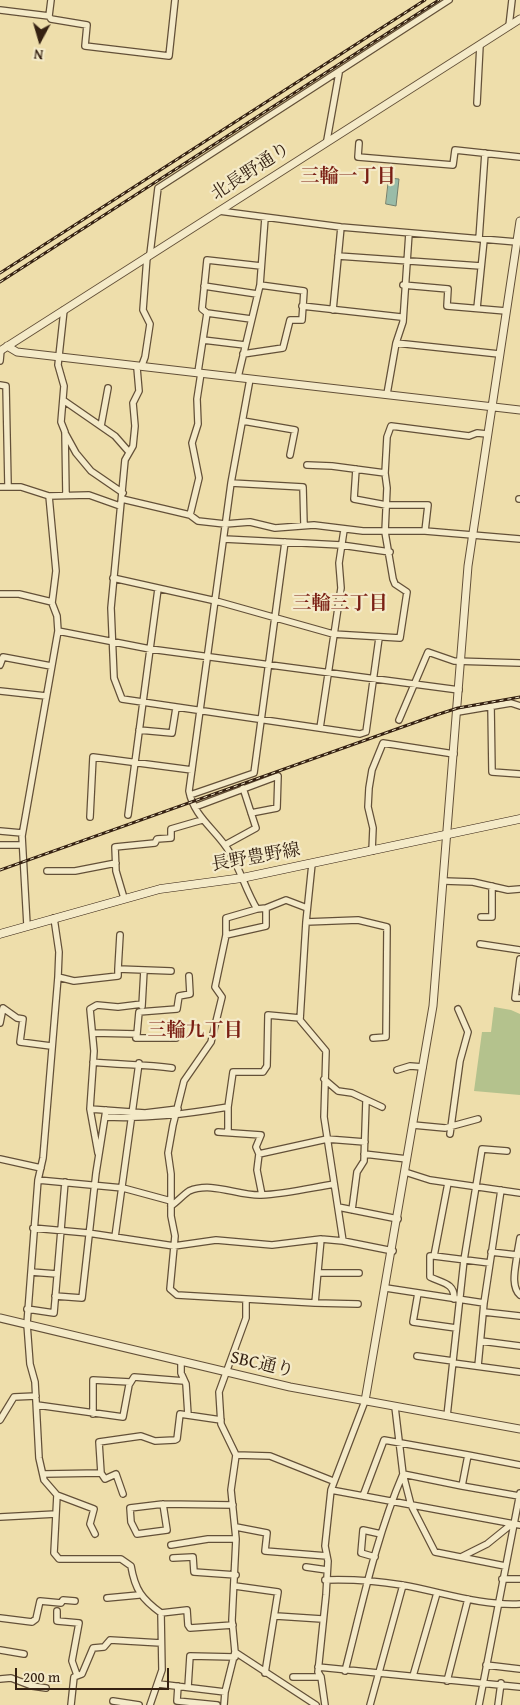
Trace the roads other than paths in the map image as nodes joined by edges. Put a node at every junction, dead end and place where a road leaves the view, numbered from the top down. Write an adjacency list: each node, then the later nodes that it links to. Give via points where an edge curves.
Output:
1 (51, 0): 6 (street)
2 (175, 0): 6 (street, via 169,56 85,46 87,25)
3 (449, 0): 9 (street)
4 (512, 0): 7 (street)
5 (0, 10): 6 (street)
6 (49, 16)
7 (516, 23): 8 (street, 北長野通り)
8 (480, 45): 10 (street); 11 (street, 北長野通り)
9 (339, 73): 11 (street); 22 (street, via 158,188)
10 (476, 103)
11 (327, 140): 15 (street, 北長野通り)
12 (359, 143): 13 (street, via 358,158 453,165 455,150)
13 (485, 153): 14 (street); 20 (street)
14 (520, 157)
15 (219, 211): 16 (street); 22 (street, 北長野通り)
16 (265, 218): 18 (street); 25 (street)
17 (520, 221): 21 (street)
18 (341, 227): 19 (street); 23 (street)
19 (409, 233): 20 (street); 24 (street)
20 (482, 239): 21 (street); 26 (street)
21 (517, 242): 27 (street)
22 (148, 256): 34 (street, 北長野通り); 48 (street, via 143,310 150,324)
23 (338, 256): 24 (street); 35 (street)
24 (406, 260): 26 (street); 29 (street)
25 (262, 266): 28 (street); 30 (street, via 207,260)
26 (481, 266): 33 (street)
27 (517, 268): 36 (street)
28 (260, 285): 31 (street); 32 (street, via 304,291)
29 (403, 285): 33 (street, via 448,289 446,306); 38 (street)
30 (204, 286): 31 (street); 37 (street, via 202,309)
31 (257, 294): 39 (street)
32 (302, 306): 35 (street); 44 (street, via 302,320 290,320 283,348)
33 (477, 308): 36 (street)
34 (64, 310): 43 (street, 北長野通り); 46 (street)
35 (333, 310): 38 (street)
36 (506, 311): 45 (street)
37 (207, 313): 39 (street); 40 (street)
38 (401, 317): 41 (street, via 403,322)
39 (251, 319): 42 (street)
40 (203, 340): 42 (street); 49 (street)
41 (396, 343): 45 (street); 54 (street)
42 (245, 345): 44 (street)
43 (3, 349): 46 (street); 47 (street)
44 (243, 354): 50 (street)
45 (499, 354): 56 (street)
46 (59, 356): 48 (street); 55 (street)
47 (0, 361)
48 (142, 365): 49 (street); 62 (street, via 137,368 138,391 133,403 135,426 133,446)
49 (199, 373): 50 (street); 74 (street, via 198,424 192,443 199,478)
50 (238, 377): 51 (street)
51 (250, 379): 54 (street); 58 (street)
52 (0, 385): 68 (street, via 6,386)
53 (108, 388): 59 (street)
54 (387, 394): 56 (street)
55 (63, 400): 59 (street); 60 (street, via 61,422)
56 (491, 406): 57 (street); 61 (street)
57 (520, 410)
58 (243, 421): 63 (street, via 295,430); 67 (street)
59 (101, 426): 62 (street)
60 (65, 432): 70 (street); 72 (street, via 91,471)
61 (487, 434): 66 (street, via 469,436 391,426); 80 (street)
62 (129, 452): 72 (street, via 125,460)
63 (290, 455)
64 (307, 465): 65 (street)
65 (356, 468): 66 (street); 73 (street, via 354,498)
66 (385, 473): 73 (street)
67 (231, 483): 75 (street); 76 (street, via 303,487)
68 (8, 486): 69 (street); 71 (street)
69 (0, 487)
70 (66, 495): 71 (street); 72 (street)
71 (49, 496): 90 (street, via 56,571)
72 (122, 499): 74 (street); 86 (street)
73 (386, 505): 78 (street, via 428,505); 79 (street)
74 (190, 515): 75 (street, via 198,521)
75 (225, 524): 76 (street, via 250,522 275,528); 81 (street)
76 (304, 526): 77 (street)
77 (344, 530): 79 (street); 84 (street)
78 (425, 531): 79 (street); 80 (street)
79 (385, 532): 85 (street)
80 (471, 536): 82 (street); 98 (street)
81 (224, 539): 83 (street); 89 (street)
82 (520, 539)
83 (285, 542): 84 (street); 91 (street)
84 (341, 545): 85 (street); 93 (street, via 341,588)
85 (390, 552): 94 (street, via 395,584 407,592 400,638)
86 (113, 578): 87 (street); 95 (street)
87 (158, 589): 89 (street); 96 (street)
88 (0, 594): 90 (street, via 19,594)
89 (216, 601): 91 (street); 97 (street)
90 (52, 602): 92 (street)
91 (275, 618): 93 (street); 100 (street)
92 (58, 631): 95 (street); 102 (street)
93 (333, 634): 94 (street); 103 (street)
94 (379, 638): 104 (street)
95 (113, 642): 96 (street); 109 (street, via 114,678 122,699)
96 (150, 649): 97 (street); 109 (street)
97 (208, 656): 100 (street); 113 (street)
98 (461, 662): 99 (street); 105 (street, via 428,652); 106 (street)
99 (520, 663)
100 (268, 664): 103 (street); 115 (street)
101 (0, 665): 102 (street, via 3,657)
102 (51, 666): 108 (street)
103 (328, 672): 104 (street); 117 (street)
104 (372, 678): 105 (street); 117 (street, via 366,732 360,734)
105 (414, 684): 106 (street); 116 (street)
106 (459, 690): 114 (street)
107 (0, 691): 108 (street)
108 (46, 696): 133 (street)
109 (143, 704): 112 (street); 118 (street)
110 (491, 706): 111 (street, via 512,703); 114 (street); 122 (street, via 492,772)
111 (520, 706)
112 (176, 708): 113 (street); 118 (street, via 172,733)
113 (200, 711): 115 (street); 121 (street)
114 (458, 712): 119 (street)
115 (261, 719): 117 (street); 124 (street, via 254,773)
116 (398, 720)
117 (320, 728)
118 (139, 730): 120 (street)
119 (454, 754): 132 (street); 137 (street, via 382,743 369,788)
120 (134, 762): 121 (street); 127 (street); 128 (street, via 93,757)
121 (192, 770): 124 (street)
122 (520, 774)
123 (243, 788): 125 (street); 126 (street); 126 (street, via 278,776 280,779 277,808)
124 (190, 796): 125 (street)
125 (195, 807): 130 (street)
126 (250, 813): 136 (street, via 256,828)
127 (128, 815)
128 (90, 817)
129 (520, 819): 132 (main road, 長野豊野線)
130 (202, 820): 136 (street); 138 (street, via 171,829 171,838 115,847)
131 (0, 831): 133 (street)
132 (449, 833): 137 (main road, 長野豊野線); 142 (street)
133 (22, 834): 135 (street)
134 (0, 845): 135 (street)
135 (22, 845): 152 (street)
136 (225, 845): 141 (street)
137 (372, 851): 139 (main road, 長野豊野線)
138 (116, 863): 140 (street, via 75,871); 145 (street)
139 (312, 864): 141 (main road, 長野豊野線); 147 (street)
140 (47, 871)
141 (242, 878): 145 (main road, 長野豊野線, via 160,889); 148 (street)
142 (444, 881): 143 (street); 177 (street, via 434,1006)
143 (492, 886): 144 (street); 149 (street, via 492,917)
144 (520, 889)
145 (124, 898): 150 (main road, 長野豊野線)
146 (266, 908): 147 (street, via 286,900); 148 (street); 155 (street, via 266,926)
147 (307, 908): 151 (street)
148 (257, 909): 155 (street, via 226,918)
149 (481, 917)
150 (54, 918): 152 (main road, 長野豊野線); 163 (street, via 59,952)
151 (306, 922): 168 (street); 173 (street, via 358,920 387,927 386,1036)
152 (28, 925): 153 (main road, 長野豊野線)
153 (0, 934)
154 (120, 935): 159 (street)
155 (226, 935): 185 (street, via 216,987 222,997 214,1033 184,1082)
156 (480, 944): 157 (street)
157 (520, 950)
158 (520, 959): 164 (street, via 515,998)
159 (118, 969): 160 (street); 163 (street, via 118,976 74,981)
160 (144, 970): 161 (street); 166 (street)
161 (171, 970)
162 (190, 976): 166 (street, via 190,994 179,996 177,1009)
163 (58, 977): 174 (street)
164 (520, 998)
165 (1, 1007): 169 (street); 174 (street, via 22,1019 20,1042)
166 (142, 1007): 170 (street, via 97,1005 90,1009); 171 (street)
167 (458, 1009): 191 (street, via 468,1032 460,1061)
168 (300, 1018): 180 (street, via 304,1027 324,1047); 182 (street, via 268,1015 267,1066 263,1072 233,1072)
169 (0, 1023)
170 (93, 1033): 171 (street); 175 (street)
171 (136, 1034): 172 (street, via 136,1038)
172 (176, 1038)
173 (373, 1038)
174 (51, 1046): 203 (street)
175 (93, 1062): 176 (street); 184 (street)
176 (140, 1063): 178 (street); 187 (street)
177 (423, 1066): 179 (street); 190 (street)
178 (172, 1068)
179 (397, 1070)
180 (324, 1079): 181 (street, via 338,1090); 195 (street)
181 (366, 1101): 183 (street); 196 (street)
182 (228, 1107): 188 (street); 192 (street)
183 (382, 1107)
184 (90, 1109): 186 (street); 200 (street)
185 (178, 1109): 187 (street); 188 (street)
186 (105, 1114): 187 (street); 200 (street)
187 (133, 1115): 188 (street); 211 (street)
188 (175, 1116): 215 (street, via 168,1153)
189 (478, 1119): 191 (street)
190 (413, 1125): 191 (street); 202 (street)
191 (452, 1126): 194 (street)
192 (228, 1131): 193 (street); 198 (street, via 261,1135 256,1147)
193 (218, 1132)
194 (450, 1134)
195 (327, 1139): 196 (street); 198 (street); 208 (street)
196 (365, 1142): 199 (street)
197 (507, 1151): 210 (street, via 482,1148)
198 (259, 1154): 214 (street, via 257,1170)
199 (364, 1154): 202 (street); 217 (street, via 364,1161 357,1172)
200 (99, 1155): 209 (street)
201 (0, 1159): 203 (street)
202 (408, 1159): 204 (street)
203 (41, 1168): 205 (street)
204 (405, 1172): 207 (street); 218 (street)
205 (38, 1180): 206 (street); 219 (street)
206 (65, 1182): 209 (street); 220 (street)
207 (448, 1182): 210 (street); 230 (street)
208 (334, 1184): 214 (street); 216 (street)
209 (95, 1185): 211 (street); 221 (street)
210 (475, 1186): 212 (street); 231 (street)
211 (123, 1188): 215 (street); 222 (street)
212 (501, 1190): 213 (street); 228 (street)
213 (520, 1193)
214 (262, 1195): 215 (street, via 203,1188 189,1192)
215 (171, 1204): 226 (street)
216 (338, 1207): 217 (street); 225 (street)
217 (352, 1210): 218 (street)
218 (398, 1219): 227 (street)
219 (33, 1228): 220 (street); 233 (street)
220 (61, 1231): 221 (street); 236 (street)
221 (88, 1233): 222 (street); 241 (street, via 82,1298)
222 (115, 1237): 226 (street)
223 (520, 1238): 229 (street)
224 (321, 1239): 225 (street); 226 (street, via 272,1245 216,1240); 234 (street)
225 (343, 1240): 227 (street)
226 (174, 1246): 242 (street, via 170,1289 177,1295)
227 (393, 1250): 238 (street)
228 (492, 1252): 229 (street); 232 (street)
229 (519, 1255): 237 (street)
230 (434, 1256): 231 (street); 243 (street, via 430,1256 430,1277 450,1286)
231 (464, 1260): 232 (street); 243 (street)
232 (490, 1262): 245 (street)
233 (31, 1272): 236 (street); 247 (street)
234 (319, 1273): 235 (street); 244 (street)
235 (359, 1273)
236 (57, 1274): 241 (street)
237 (517, 1281): 240 (street, via 516,1292)
238 (386, 1288): 239 (street); 264 (street)
239 (418, 1293): 243 (street); 252 (street, via 413,1322)
240 (520, 1295)
241 (55, 1296): 247 (street, via 54,1313)
242 (246, 1300): 244 (street); 259 (street, via 246,1318)
243 (457, 1300): 245 (street); 252 (street)
244 (315, 1303): 246 (street)
245 (484, 1303): 248 (street)
246 (358, 1304)
247 (27, 1309): 251 (street)
248 (484, 1312): 249 (street); 253 (street)
249 (520, 1316)
250 (0, 1318): 251 (street, SBC通り)
251 (26, 1324): 256 (street, SBC通り); 263 (street)
252 (456, 1328): 257 (street)
253 (481, 1341): 254 (street); 258 (street)
254 (520, 1346)
255 (417, 1356): 257 (street)
256 (181, 1361): 259 (street, SBC通り); 261 (street)
257 (453, 1362): 258 (street); 270 (street)
258 (478, 1366): 260 (street)
259 (226, 1372): 264 (street, SBC通り); 272 (street, via 219,1392)
260 (520, 1372)
261 (184, 1381): 262 (street, via 134,1377); 269 (street)
262 (130, 1382): 268 (street, via 123,1417); 268 (street, via 93,1380)
263 (36, 1396): 265 (street); 267 (street, via 14,1398)
264 (365, 1402): 266 (street, SBC通り); 281 (street)
265 (37, 1405): 268 (street); 279 (street, via 39,1458)
266 (395, 1407): 270 (street, SBC通り); 274 (street)
267 (3, 1408): 271 (street)
268 (94, 1414)
269 (188, 1415): 272 (street); 278 (street, via 180,1414 175,1440 155,1441 141,1436 99,1442)
270 (447, 1416): 273 (street, SBC通り)
271 (0, 1420)
272 (221, 1420): 275 (street)
273 (520, 1429)
274 (399, 1443): 276 (street); 280 (street); 287 (street, via 384,1440)
275 (236, 1455): 281 (street, via 270,1456); 290 (street, via 231,1490)
276 (468, 1455): 277 (street); 282 (street)
277 (520, 1465)
278 (101, 1473): 279 (street); 284 (street, via 105,1479 116,1474)
279 (44, 1474): 286 (street, via 44,1480)
280 (403, 1474): 282 (street); 288 (street); 291 (street)
281 (334, 1481): 283 (street)
282 (462, 1486): 285 (street)
283 (331, 1490): 287 (street); 301 (street, via 325,1546)
284 (124, 1494)
285 (520, 1495): 294 (street)
286 (57, 1496): 292 (street); 297 (street, via 94,1509 90,1524)
287 (363, 1496): 288 (street)
288 (391, 1502): 291 (street); 298 (street)
289 (163, 1504): 289 (street, via 130,1508 131,1522 137,1534 167,1530); 290 (street)
290 (233, 1505): 296 (street)
291 (411, 1505): 294 (street); 303 (street, via 435,1552)
292 (56, 1514): 293 (street); 316 (street, via 54,1553 58,1559 121,1559 132,1566)
293 (0, 1517)
294 (513, 1523): 295 (street); 303 (street, via 488,1544); 305 (street)
295 (520, 1525)
296 (236, 1527): 299 (street); 301 (street, via 267,1533 265,1550)
297 (96, 1534)
298 (382, 1534): 302 (street); 302 (street, via 363,1530 361,1554)
299 (236, 1539): 300 (street, via 208,1539); 308 (street)
300 (172, 1545)
301 (327, 1556): 307 (street)
302 (374, 1557): 312 (street)
303 (462, 1557): 305 (street)
304 (173, 1558): 308 (street, via 193,1557 194,1572)
305 (505, 1566): 309 (street)
306 (306, 1567): 307 (street)
307 (327, 1570): 311 (street)
308 (236, 1575): 314 (street)
309 (502, 1579): 310 (street); 321 (street)
310 (520, 1579)
311 (326, 1580): 312 (street); 326 (street)
312 (368, 1580): 313 (street); 335 (street)
313 (403, 1585): 315 (street); 337 (street)
314 (235, 1586): 324 (street, via 278,1592); 327 (street)
315 (437, 1593): 318 (street); 340 (street)
316 (139, 1595): 317 (street); 323 (street)
317 (107, 1598)
318 (468, 1599): 321 (street); 343 (street)
319 (75, 1601): 325 (street, via 40,1600 36,1619 32,1622)
320 (520, 1604): 321 (street)
321 (498, 1606): 332 (street)
322 (57, 1611): 338 (street, via 57,1621 79,1623 72,1661)
323 (162, 1614): 327 (street, via 187,1610 190,1628); 328 (street)
324 (276, 1616): 326 (street); 336 (street)
325 (0, 1618)
326 (322, 1619): 333 (street)
327 (233, 1625): 331 (street)
328 (161, 1643): 338 (street, via 110,1640 104,1647 93,1648 82,1674); 346 (street, via 162,1670)
329 (0, 1650): 330 (street)
330 (24, 1654)
331 (235, 1654): 336 (street); 348 (street, via 190,1656); 351 (street)
332 (486, 1665): 334 (street); 344 (street)
333 (318, 1667): 335 (street); 341 (street)
334 (520, 1669)
335 (345, 1671): 337 (street)
336 (264, 1673): 358 (street)
337 (378, 1674): 340 (street); 360 (street)
338 (77, 1675): 353 (street)
339 (293, 1676): 341 (street)
340 (413, 1676): 343 (street)
341 (321, 1677): 359 (street)
342 (0, 1679): 350 (street, via 11,1678)
343 (447, 1681): 344 (street)
344 (482, 1682): 345 (street); 361 (street)
345 (502, 1683): 349 (street); 362 (street)
346 (158, 1684): 347 (street); 355 (street)
347 (178, 1686): 348 (street); 356 (street, via 176,1700)
348 (188, 1687): 351 (street)
349 (520, 1687)
350 (46, 1688)
351 (224, 1692): 357 (street)
352 (113, 1701): 354 (street)
353 (70, 1705)
354 (139, 1705)
355 (150, 1705)
356 (216, 1705)
357 (224, 1705)
358 (316, 1705)
359 (325, 1705)
360 (370, 1705)
361 (479, 1705)
362 (498, 1705)

